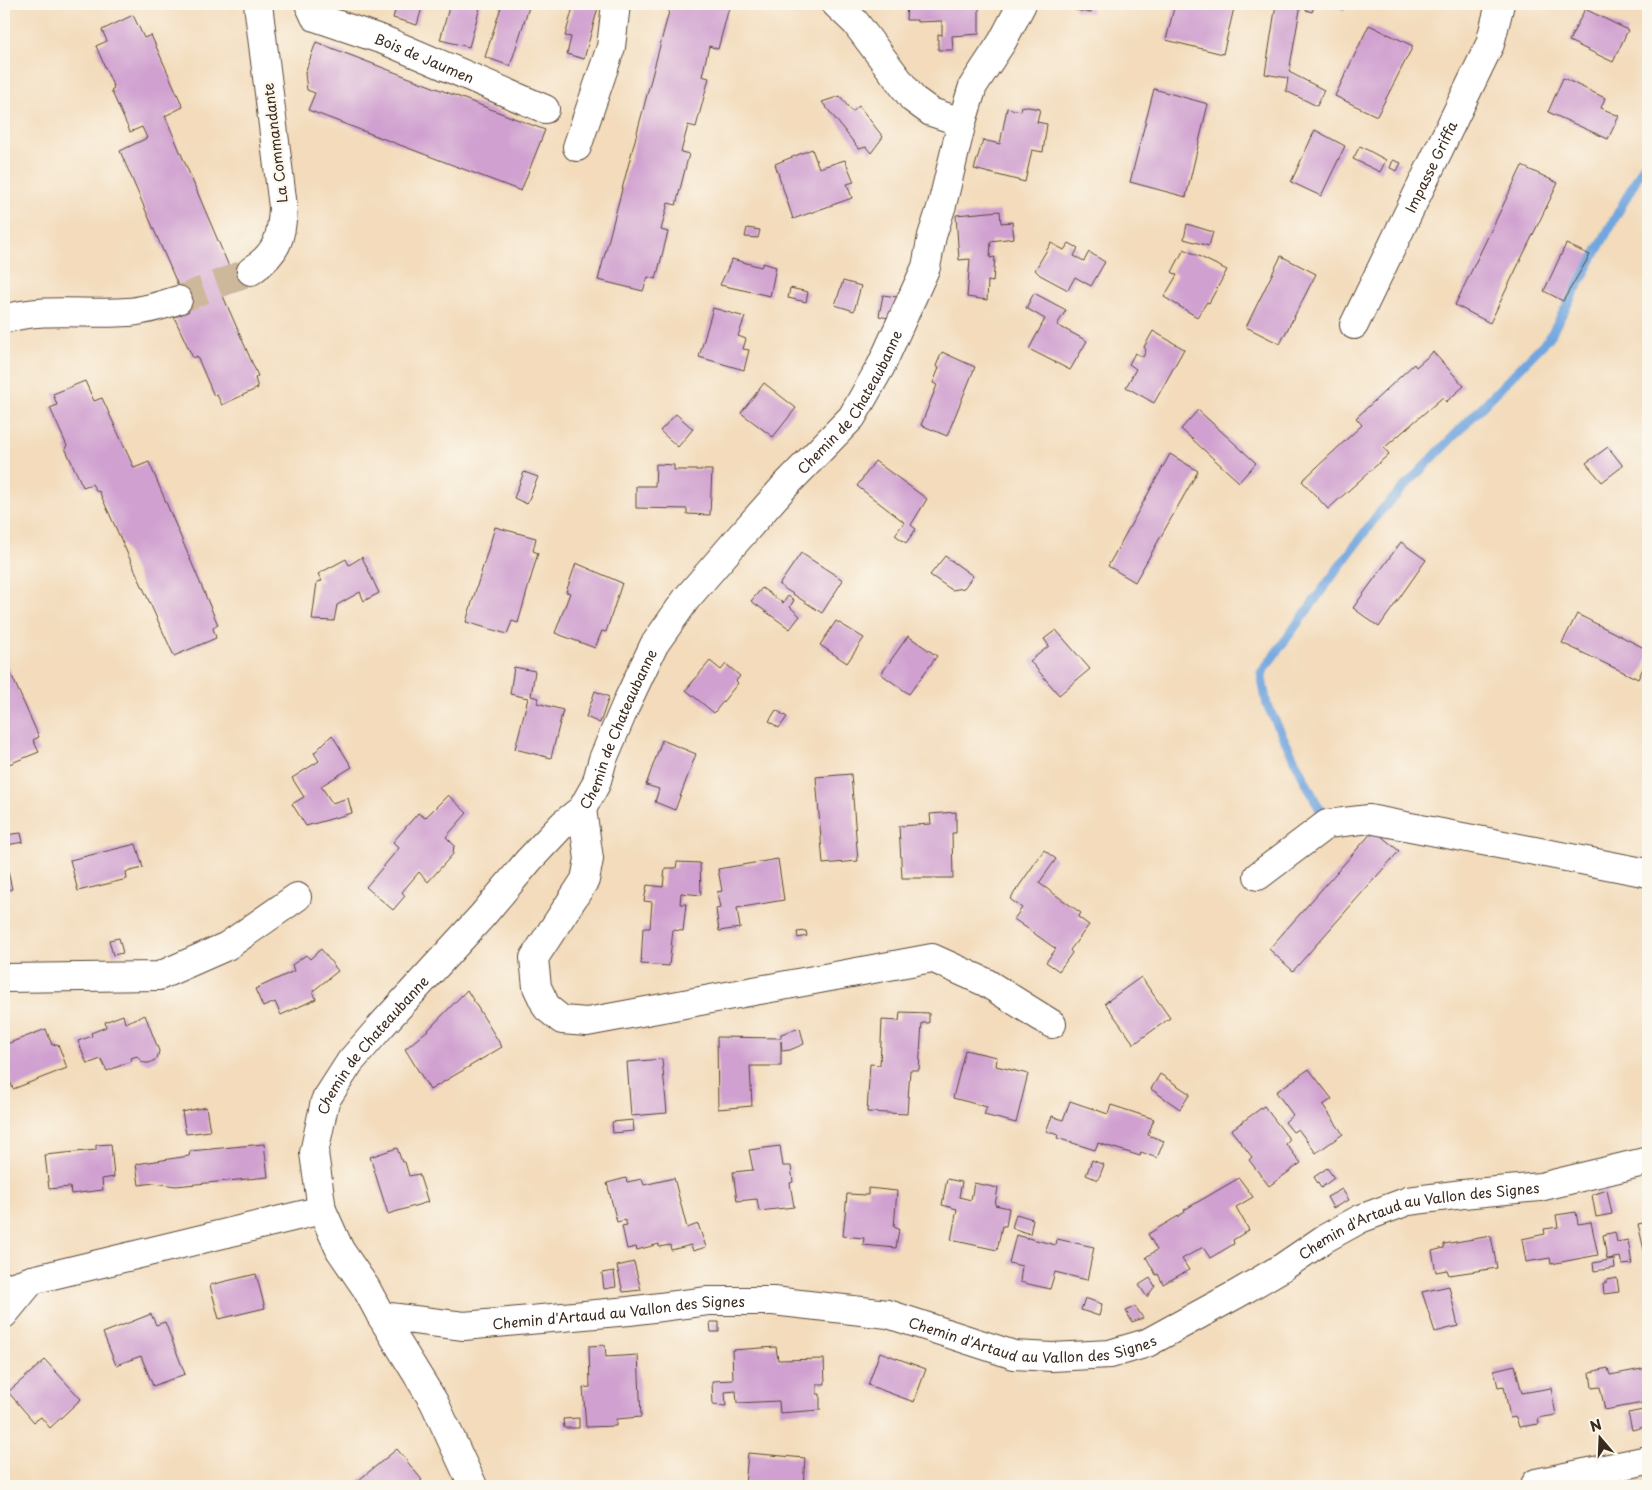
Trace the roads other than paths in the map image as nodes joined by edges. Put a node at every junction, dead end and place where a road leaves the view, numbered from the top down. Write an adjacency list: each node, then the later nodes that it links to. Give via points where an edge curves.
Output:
1 (258, 4): 10 (street, La Commandante, via 283,228 273,253)
2 (309, 4): 7 (street, Bois de Jaumen, via 315,17 386,41)
3 (616, 4): 9 (street, via 611,47)
4 (836, 4): 8 (street, via 855,22 913,99 931,112)
5 (1022, 4): 8 (street, Chemin de Chateaubanne, via 973,86)
6 (1500, 4): 13 (street, Impasse Griffa, via 1490,44)
7 (545, 108)
8 (962, 122): 14 (street, Chemin de Chateaubanne, via 926,267 881,366 852,417 738,539 687,598 654,645 628,700 596,784)
9 (577, 147)
10 (251, 271)
11 (178, 300): 12 (street, via 130,312 52,311)
12 (4, 319)
13 (1354, 325)
14 (582, 808): 19 (street, via 589,859 585,880 534,958 537,987 547,1008 562,1020 587,1022 932,958 985,982); 21 (street, Chemin de Chateaubanne, via 529,860 350,1062 326,1100 314,1153)
15 (1648, 873): 16 (street, via 1369,819 1327,824)
16 (1258, 876)
17 (297, 897): 18 (street, via 227,946 158,976)
18 (4, 978)
19 (1052, 1024)
20 (1648, 1161): 25 (street, Chemin d'Artaud au Vallon des Signes, via 1540,1187 1408,1201 1360,1219 1237,1294 1146,1342 1110,1354 1014,1355 888,1314 773,1301 708,1302 464,1326)
21 (322, 1210): 22 (street); 25 (street, Chemin de Chateaubanne, via 340,1250 366,1288)
22 (32, 1280): 23 (street); 24 (street)
23 (4, 1289)
24 (4, 1314)
25 (380, 1316): 27 (street, Chemin de Chateaubanne, via 434,1402)
26 (1648, 1460): 28 (street, via 1536,1483)
27 (473, 1486)
28 (1537, 1486)

